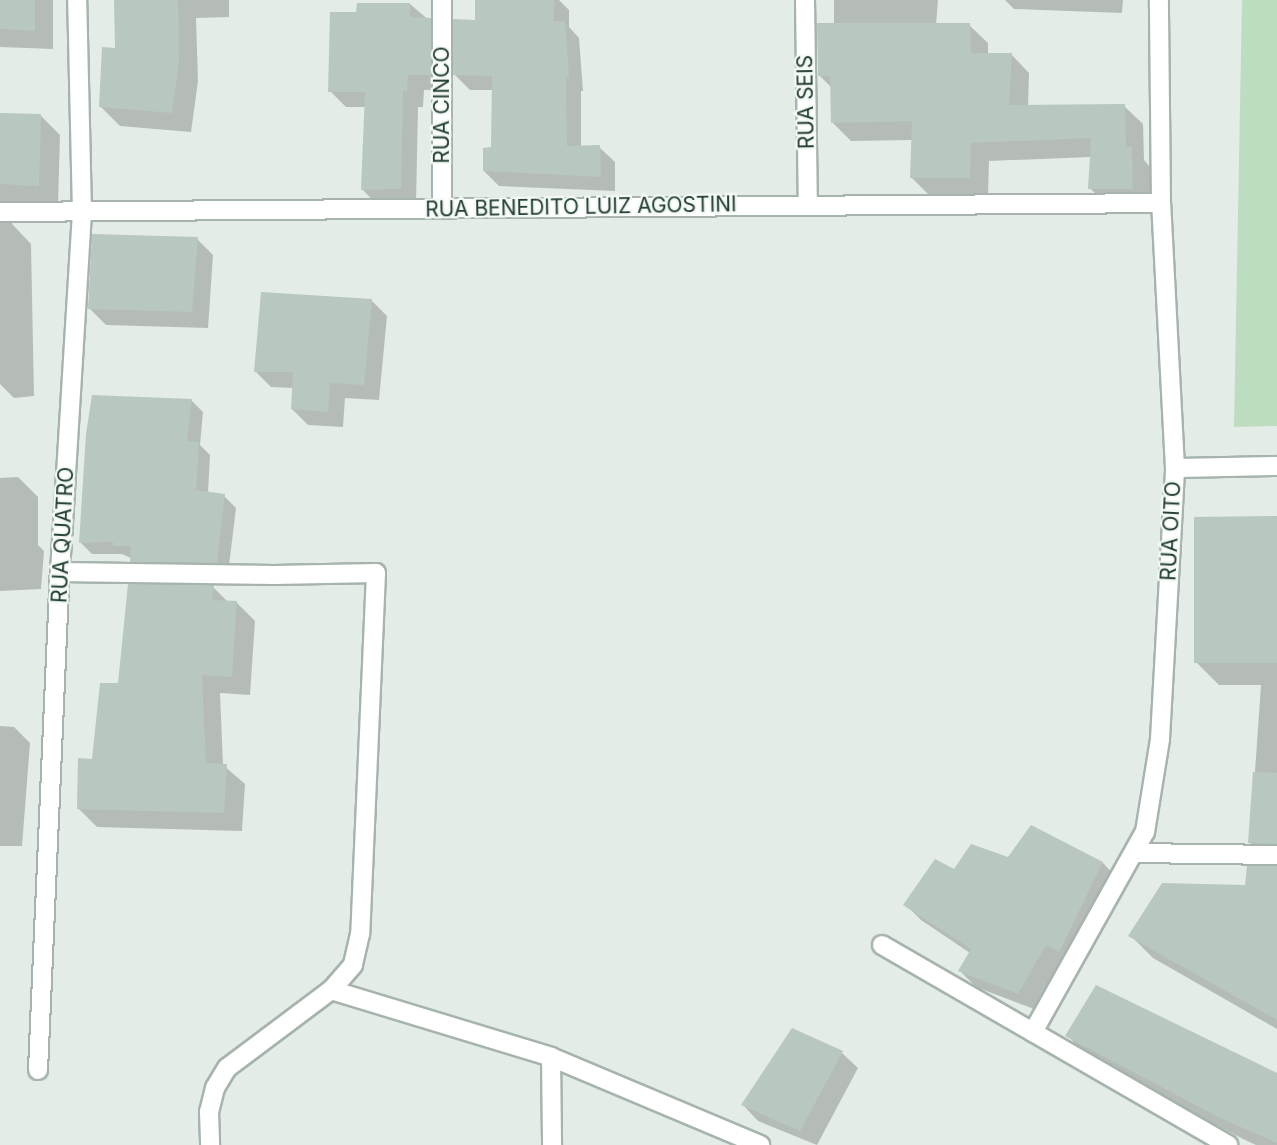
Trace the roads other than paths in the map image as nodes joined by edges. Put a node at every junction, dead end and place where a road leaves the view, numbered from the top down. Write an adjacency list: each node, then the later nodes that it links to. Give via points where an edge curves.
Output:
1 (76, 0): 9 (street, RUA QUATRO)
2 (442, 0): 7 (street, RUA CINCO)
3 (805, 0): 6 (street, RUA SEIS)
4 (1159, 0): 5 (street, RUA OITO)
5 (1161, 203): 6 (street, RUA BENEDITO LUIZ AGOSTINI); 11 (street, RUA OITO)
6 (808, 204): 7 (street, RUA BENEDITO LUIZ AGOSTINI)
7 (442, 209): 9 (street, RUA BENEDITO LUIZ AGOSTINI)
8 (0, 212): 9 (street, RUA BENEDITO LUIZ AGOSTINI)
9 (82, 213): 12 (street, RUA QUATRO)
10 (1277, 466): 11 (street)
11 (1175, 468): 13 (street, RUA OITO, via 1160,739 1144,832)
12 (60, 572): 16 (street, via 376,573 360,934 353,965); 19 (street, RUA QUATRO)
13 (1135, 853): 14 (street); 17 (street, RUA OITO)
14 (1277, 855)
15 (882, 945): 17 (street)
16 (331, 990): 18 (street); 20 (street, via 227,1068 215,1088 209,1112)
17 (1033, 1032): 23 (street)
18 (551, 1057): 21 (street); 22 (street)
19 (38, 1070)
20 (210, 1145)
21 (552, 1145)
22 (760, 1145)
23 (1228, 1145)

